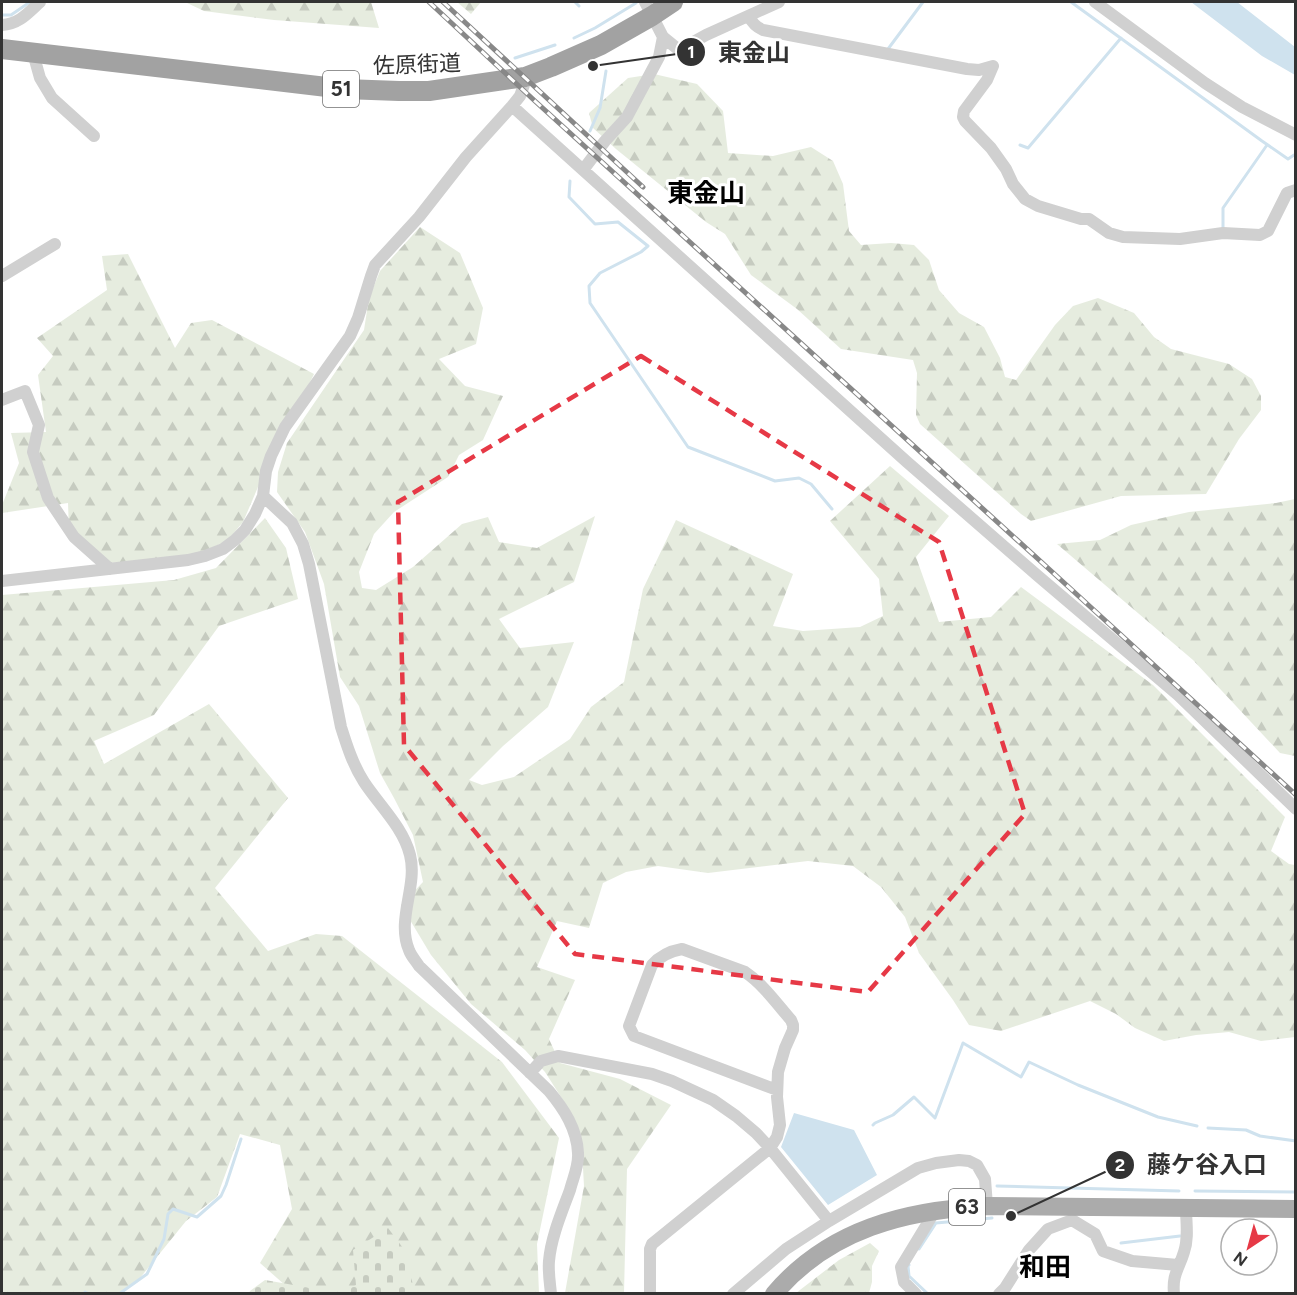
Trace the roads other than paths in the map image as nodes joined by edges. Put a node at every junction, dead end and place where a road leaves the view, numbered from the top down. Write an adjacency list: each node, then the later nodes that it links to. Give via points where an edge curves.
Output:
1 (40, 2): 7 (street, via 19,20)
2 (673, 2): 5 (highway, 佐原街道 / 51)
3 (779, 2): 6 (street)
4 (1095, 2): 13 (street, via 1205,83)
5 (649, 9): 8 (street); 11 (highway, 佐原街道 / 51, via 601,45)
6 (749, 16): 8 (street, via 679,50); 16 (street, via 763,30 967,69 993,66 964,111 965,122 991,148 1024,198 1038,206 1089,219 1109,233 1180,239 1222,233 1260,235 1268,231 1287,193)
7 (2, 25)
8 (663, 37): 15 (street, via 658,57 627,117)
9 (2, 49): 10 (highway, 佐原街道 / 51)
10 (33, 53): 11 (highway, 佐原街道 / 51, via 344,89 429,91); 14 (street, via 40,78 52,98)
11 (525, 77): 12 (street, via 520,96)
12 (512, 106): 15 (street); 20 (street, via 375,265 350,336 285,427 266,471)
13 (1296, 135)
14 (94, 136)
15 (583, 170): 23 (street, via 907,462 1178,695)
16 (1296, 190)
17 (55, 244): 18 (street)
18 (2, 276)
19 (2, 400): 21 (street, via 25,391 39,425 33,452 48,498 74,537)
20 (263, 496): 21 (street, via 245,530 223,549 188,560); 24 (street, via 292,523 303,544 341,727 353,764 403,836 410,856 412,872 405,918 409,951 419,966)
21 (110, 569): 22 (street)
22 (2, 581)
23 (1296, 809)
24 (530, 1073): 26 (street, via 542,1061 558,1056 652,1074 713,1100 756,1132); 33 (street, via 562,1107 571,1123 579,1155 549,1260)
25 (777, 1090): 25 (street, via 778,1072 793,1025 754,978 688,950 658,958 630,1026 633,1036); 26 (street, via 780,1125)
26 (770, 1148): 31 (street); 34 (street, via 652,1244)
27 (987, 1206): 28 (main road, 63); 30 (main road, 63); 31 (street, via 982,1171 969,1161 959,1160 918,1167)
28 (1186, 1208): 29 (main road, 63); 32 (street, via 1185,1251)
29 (1296, 1209)
30 (935, 1210): 36 (main road, 63, via 866,1228 837,1242 796,1271); 37 (street, via 901,1267 904,1282)
31 (829, 1221): 35 (street, via 786,1249)
32 (1178, 1265): 38 (street, via 1132,1261 1103,1251 1095,1234 1072,1220 1048,1229); 39 (street)
33 (551, 1293)
34 (650, 1293)
35 (734, 1293)
36 (774, 1293)
37 (916, 1293)
38 (999, 1293)
39 (1174, 1293)

